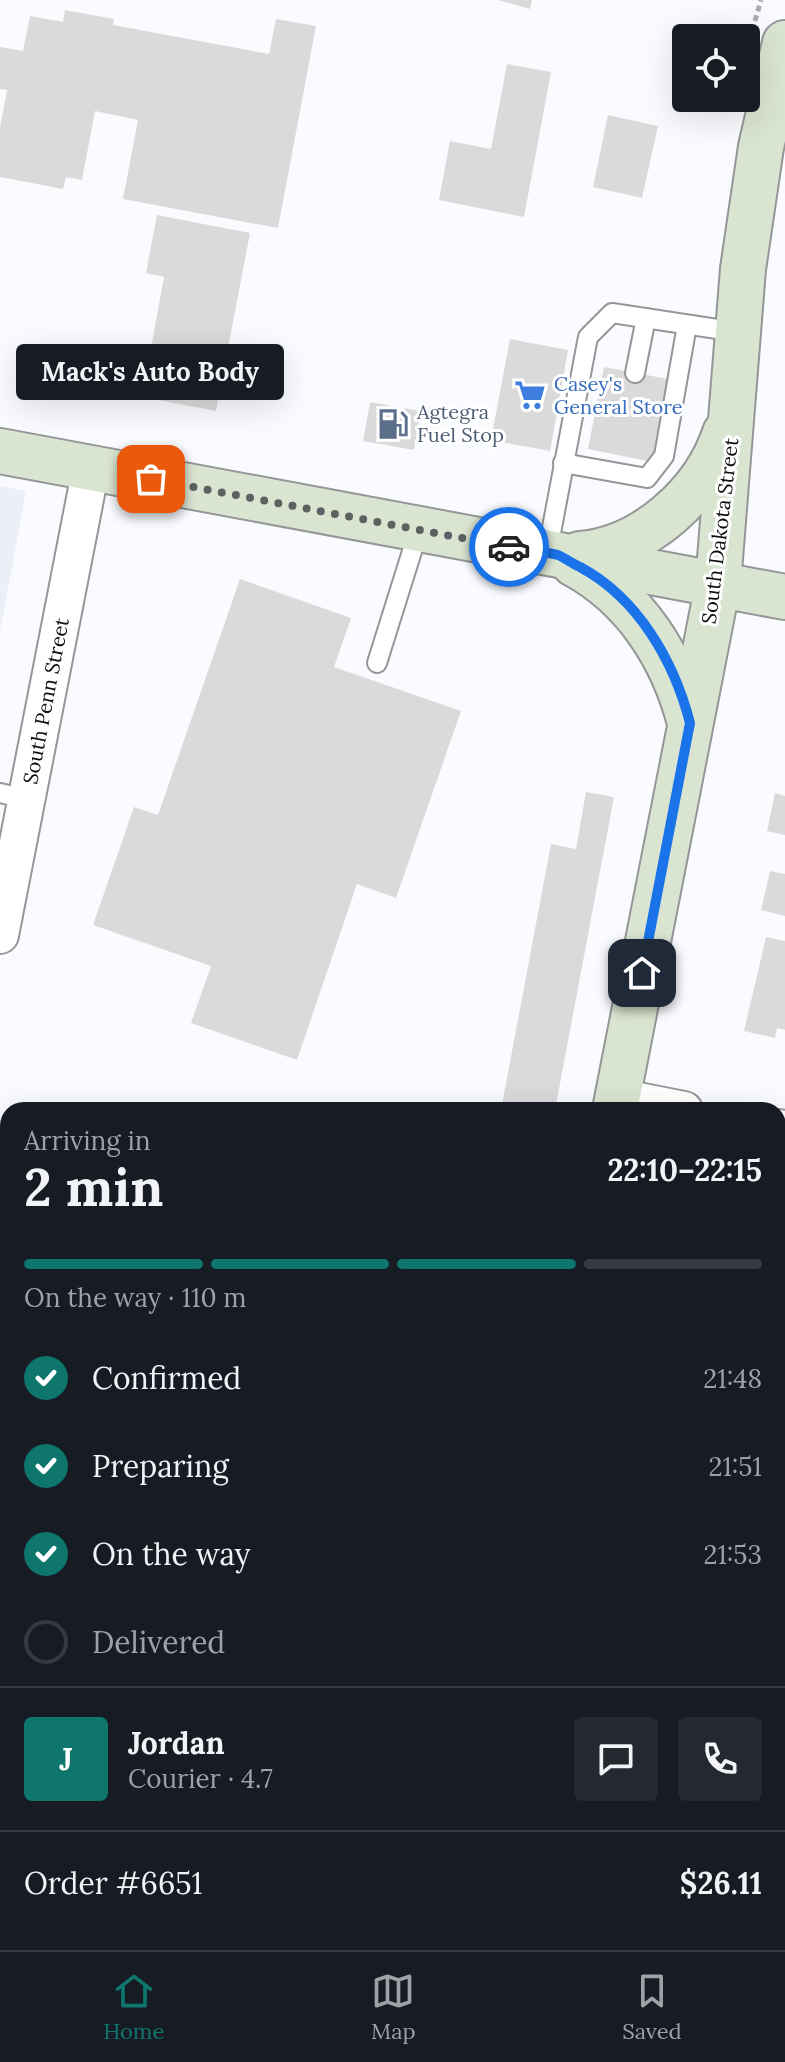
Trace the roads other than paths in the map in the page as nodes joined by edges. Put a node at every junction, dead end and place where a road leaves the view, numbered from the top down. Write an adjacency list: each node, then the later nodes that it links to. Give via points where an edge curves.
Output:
1 (785, 43): 4 (street, South Dakota Street, via 761,147)
2 (646, 318): 3 (lane); 5 (lane); 8 (lane, via 612,313 588,337)
3 (687, 325): 4 (lane); 8 (lane, via 664,456 647,478 618,464)
4 (737, 332): 6 (street, South Dakota Street)
5 (635, 373)
6 (734, 405): 11 (street, via 721,446 691,493 653,529 600,552); 12 (street, South Dakota Street)
7 (0, 451): 9 (street)
8 (563, 463): 11 (lane)
9 (91, 468): 10 (street); 16 (street, South Penn Street)
10 (419, 529): 11 (street); 14 (lane)
11 (552, 555): 12 (street); 15 (street, via 593,574 643,622 681,689)
12 (718, 584): 13 (street); 15 (street, South Dakota Street)
13 (785, 597)
14 (377, 663)
15 (690, 723): 18 (street, South Dakota Street)
16 (13, 796): 17 (street, South Penn Street)
17 (0, 935)
18 (616, 1102)

